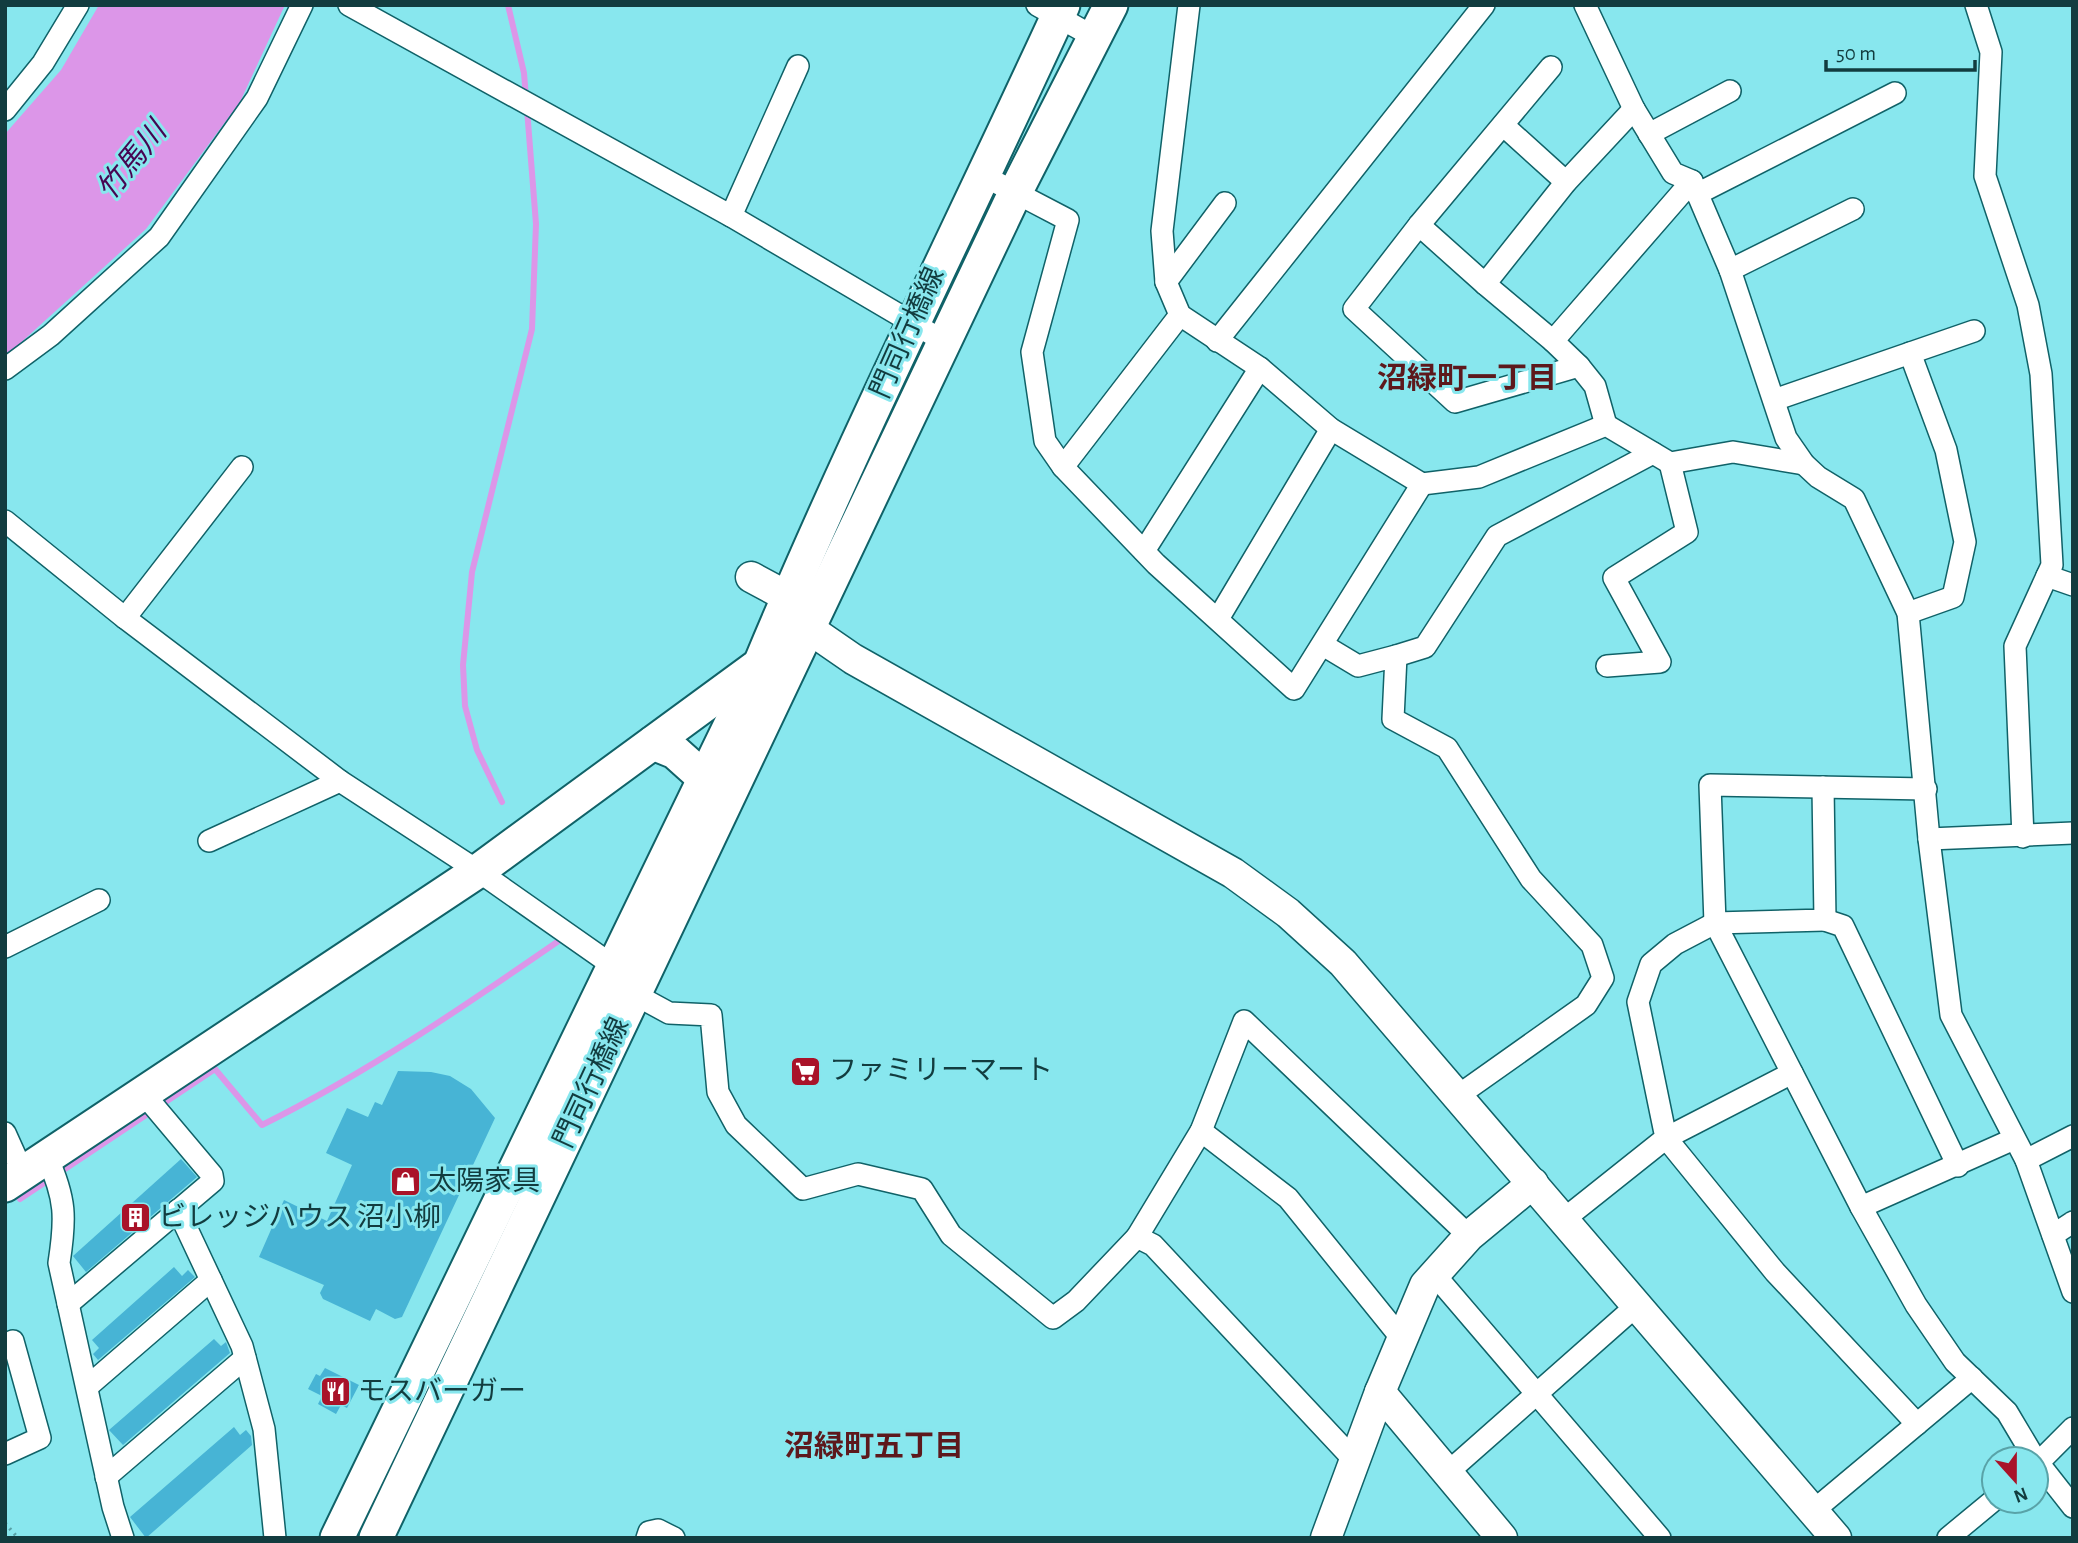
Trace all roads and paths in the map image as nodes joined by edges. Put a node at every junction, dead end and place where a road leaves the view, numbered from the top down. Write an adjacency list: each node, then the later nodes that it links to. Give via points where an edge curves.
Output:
1 (78, 5): 16 (street, via 43,62)
2 (302, 5): 39 (street, via 257,98 159,237 51,335)
3 (349, 5): 25 (street)
4 (1111, 5): 10 (main road, 門司行橋線)
5 (1189, 5): 28 (street, via 1163,231)
6 (1484, 5): 33 (street)
7 (1585, 5): 15 (street)
8 (1976, 5): 50 (street, via 1992,52 1985,176 2028,304 2041,373 2052,565)
9 (1052, 10): 10 (street); 19 (main road, 門司行橋線)
10 (1097, 38): 22 (main road, 門司行橋線)
11 (798, 66): 25 (street)
12 (1551, 67): 17 (street)
13 (1730, 91): 18 (street)
14 (1895, 93): 21 (street)
15 (1634, 109): 18 (street); 20 (street)
16 (5, 110)
17 (1503, 125): 20 (street); 26 (street)
18 (1649, 134): 21 (street, via 1673,173)
19 (982, 175): 22 (street); 31 (main road, 門司行橋線)
20 (1566, 182): 29 (street)
21 (1695, 188): 27 (street); 34 (street)
22 (1015, 193): 35 (main road, 門司行橋線); 46 (street, via 1068,220 1032,352 1045,441)
23 (1225, 203): 28 (street)
24 (1853, 209): 27 (street)
25 (731, 216): 31 (street)
26 (1419, 225): 29 (street); 37 (street, via 1354,309 1455,401)
27 (1730, 270): 40 (street)
28 (1166, 282): 30 (street)
29 (1485, 284): 34 (street)
30 (1180, 315): 33 (street); 46 (street)
31 (912, 325): 35 (street); 53 (main road, 門司行橋線)
32 (1975, 331): 36 (street)
33 (1217, 341): 38 (street)
34 (1553, 341): 37 (street)
35 (945, 342): 57 (main road, 門司行橋線)
36 (1909, 353): 40 (street); 54 (street, via 1946,450 1965,542 1953,597)
37 (1579, 366): 41 (street, via 1595,386)
38 (1260, 368): 42 (street); 49 (street)
39 (5, 369)
40 (1774, 400): 44 (street, via 1786,438)
41 (1606, 425): 43 (street); 47 (street, via 1479,477)
42 (1331, 429): 47 (street); 56 (street)
43 (1661, 458): 44 (street, via 1733,452); 59 (street, via 1497,536 1425,647); 61 (street, via 1687,532 1614,578 1660,662)
44 (1804, 464): 54 (street, via 1854,499)
45 (242, 467): 55 (street)
46 (1063, 467): 49 (street)
47 (1422, 484): 58 (street)
48 (5, 521): 55 (street)
49 (1144, 551): 56 (street)
50 (2047, 576): 52 (street); 68 (street, via 2015,646)
51 (751, 577): 53 (street)
52 (2073, 585)
53 (788, 597): 57 (street); 60 (main road, 門司行橋線)
54 (1908, 613): 66 (street)
55 (125, 618): 64 (street)
56 (1218, 619): 58 (street, via 1294,689)
57 (808, 628): 60 (main road, 門司行橋線); 76 (main road, 門司行橋線); 78 (street, via 853,659 1233,873 1343,963)
58 (1323, 645): 59 (street, via 1358,666)
59 (1396, 656): 78 (street, via 1393,719 1447,748 1531,879 1591,945 1603,978 1586,1005)
60 (760, 664): 62 (main road, 門司行橋線); 63 (main road, 門司行橋線)
61 (1607, 666)
62 (653, 743): 63 (main road, via 677,753); 71 (main road, 門司行橋線)
63 (704, 778): 76 (main road, 門司行橋線)
64 (340, 780): 70 (street); 71 (street)
65 (1824, 787): 66 (street); 73 (street); 74 (street, via 1710,785)
66 (1926, 789): 69 (street)
67 (2073, 833): 68 (street)
68 (2023, 837): 69 (street)
69 (1929, 839): 84 (street, via 1951,1015)
70 (209, 841)
71 (478, 871): 76 (street); 79 (main road, 門司行橋線)
72 (99, 900): 75 (street)
73 (1825, 920): 74 (street); 86 (street, via 1843,926)
74 (1714, 923): 77 (street); 83 (street, via 1675,944 1651,964 1637,1002)
75 (5, 947)
76 (628, 981): 95 (street, via 669,1013 711,1014 718,1093 736,1125 803,1189 858,1174 922,1189 951,1235 1054,1318); 126 (main road, 門司行橋線); 127 (main road, 門司行橋線)
77 (1793, 1073): 83 (street); 89 (street)
78 (1459, 1095): 88 (street)
79 (152, 1104): 87 (main road, 門司行橋線); 90 (street, via 212,1175 213,1181)
80 (1201, 1131): 94 (street, via 1244,1021); 95 (street); 101 (street, via 1288,1198)
81 (5, 1133): 87 (street)
82 (2073, 1136): 85 (street)
83 (1666, 1138): 91 (street); 108 (street, via 1775,1272)
84 (2014, 1139): 85 (street); 86 (street)
85 (2026, 1160): 93 (street)
86 (1958, 1166): 89 (street)
87 (37, 1173): 99 (street, via 65,1226 59,1263)
88 (1533, 1183): 91 (street); 94 (street)
89 (1861, 1207): 104 (street, via 1916,1305 1955,1362)
90 (178, 1210): 97 (street); 99 (street)
91 (1563, 1220): 100 (street)
92 (2073, 1222): 93 (street)
93 (2053, 1235): 98 (street)
94 (1469, 1236): 96 (street)
95 (1138, 1237): 113 (street, via 1153,1245)
96 (1434, 1275): 101 (street, via 1425,1285); 107 (street)
97 (211, 1280): 103 (street); 105 (street)
98 (2073, 1292)
99 (68, 1304): 105 (street)
100 (1636, 1306): 107 (street); 118 (street)
101 (1402, 1339): 106 (street)
102 (5, 1345): 112 (street, via 13,1341 40,1438)
103 (245, 1358): 115 (street); 125 (street, via 264,1429)
104 (1972, 1378): 108 (street); 110 (street, via 2007,1412)
105 (87, 1387): 115 (street)
106 (1380, 1392): 113 (street); 114 (street)
107 (1537, 1395): 114 (street); 131 (street)
108 (1917, 1424): 118 (street)
109 (2073, 1428): 111 (street)
110 (2026, 1445)
111 (2050, 1449)
112 (5, 1454)
113 (1355, 1461): 121 (street)
114 (1447, 1473): 130 (street)
115 (106, 1477): 124 (street)
116 (2050, 1479): 117 (street)
117 (2073, 1507)
118 (1813, 1511): 132 (street)
119 (1980, 1512): 122 (street)
120 (5, 1523): 123 (path)
121 (1329, 1536)
122 (1949, 1537)
123 (18, 1538)
124 (123, 1538)
125 (275, 1538)
126 (337, 1538)
127 (376, 1538)
128 (647, 1538): 129 (street, via 649,1532 659,1530)
129 (674, 1538)
130 (1502, 1538)
131 (1660, 1538)
132 (1836, 1538)

